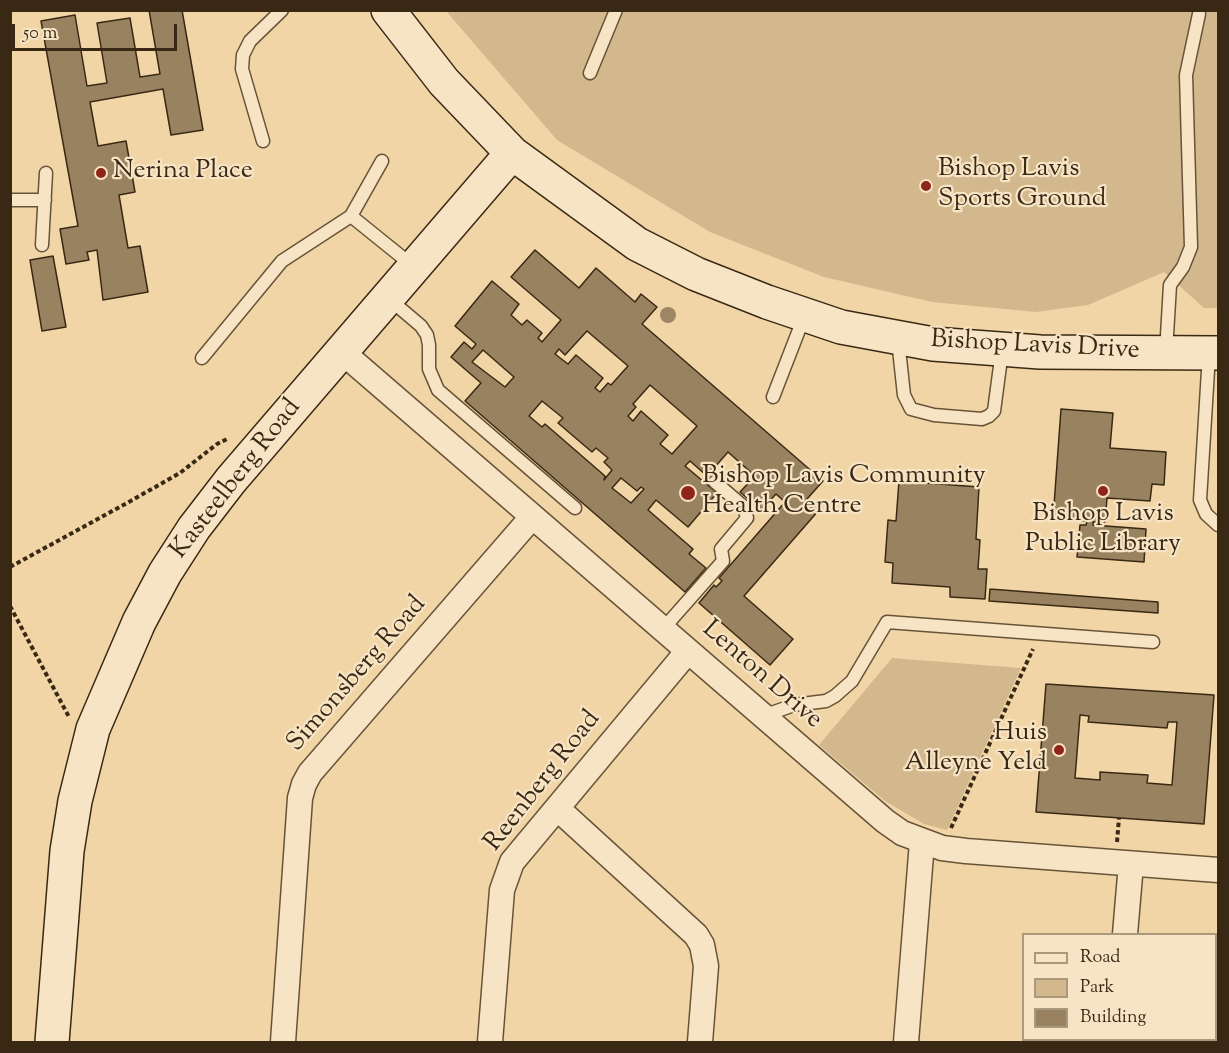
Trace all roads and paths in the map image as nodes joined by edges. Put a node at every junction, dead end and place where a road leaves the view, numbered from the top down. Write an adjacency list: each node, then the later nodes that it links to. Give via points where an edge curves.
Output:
1 (282, 10): 6 (lane, via 250,41 243,55 242,69)
2 (388, 10): 7 (street, Bishop Lavis Drive, via 444,82)
3 (616, 10): 5 (lane)
4 (1199, 14): 20 (lane, via 1186,75 1191,247 1170,285)
5 (590, 73)
6 (263, 141)
7 (512, 153): 14 (street, Kasteelberg Road); 16 (street, Bishop Lavis Drive, via 637,244 696,274)
8 (382, 161): 12 (lane)
9 (46, 172): 11 (lane)
10 (10, 200): 11 (lane)
11 (45, 200): 13 (lane)
12 (351, 216): 14 (lane); 22 (lane, via 282,261)
13 (42, 245)
14 (414, 267): 15 (street, Kasteelberg Road)
15 (387, 297): 18 (street, Kasteelberg Road); 26 (lane, via 427,335 429,369 438,390)
16 (805, 315): 17 (street, Bishop Lavis Drive); 23 (lane)
17 (898, 339): 19 (street, Bishop Lavis Drive); 19 (lane, via 904,395 911,409 934,416 989,416)
18 (341, 351): 27 (street, Lenton Drive); 42 (street, Kasteelberg Road, via 194,528 165,573 119,664 93,729 75,801 67,851)
19 (1002, 351): 20 (street, Bishop Lavis Drive)
20 (1166, 353): 21 (street, Bishop Lavis Drive)
21 (1214, 353): 28 (lane, via 1200,500 1206,514)
22 (202, 358)
23 (773, 397)
24 (231, 437): 29 (path, via 145,493)
25 (715, 482): 31 (lane, via 744,507 747,518 721,549 723,561)
26 (575, 508)
27 (532, 517): 31 (street, Lenton Drive); 43 (street, Simonsberg Road, via 304,784)
28 (1218, 525)
29 (10, 567)
30 (10, 606): 36 (path)
31 (663, 629): 34 (street, Lenton Drive)
32 (1040, 634): 33 (lane); 35 (lane, via 887,622 852,681 835,696); 38 (path)
33 (1153, 642)
34 (688, 651): 35 (street, Lenton Drive); 37 (street, Reenberg Road)
35 (763, 716): 38 (street, Lenton Drive, via 885,821)
36 (72, 721)
37 (557, 808): 44 (street, Reenberg Road, via 512,862 504,881); 45 (street, via 696,935 706,966)
38 (932, 845): 39 (street, Lenton Drive); 46 (street)
39 (1131, 864): 40 (street, Lenton Drive); 41 (street)
40 (1218, 870)
41 (1125, 933)
42 (52, 1042)
43 (283, 1042)
44 (490, 1042)
45 (700, 1042)
46 (906, 1042)

